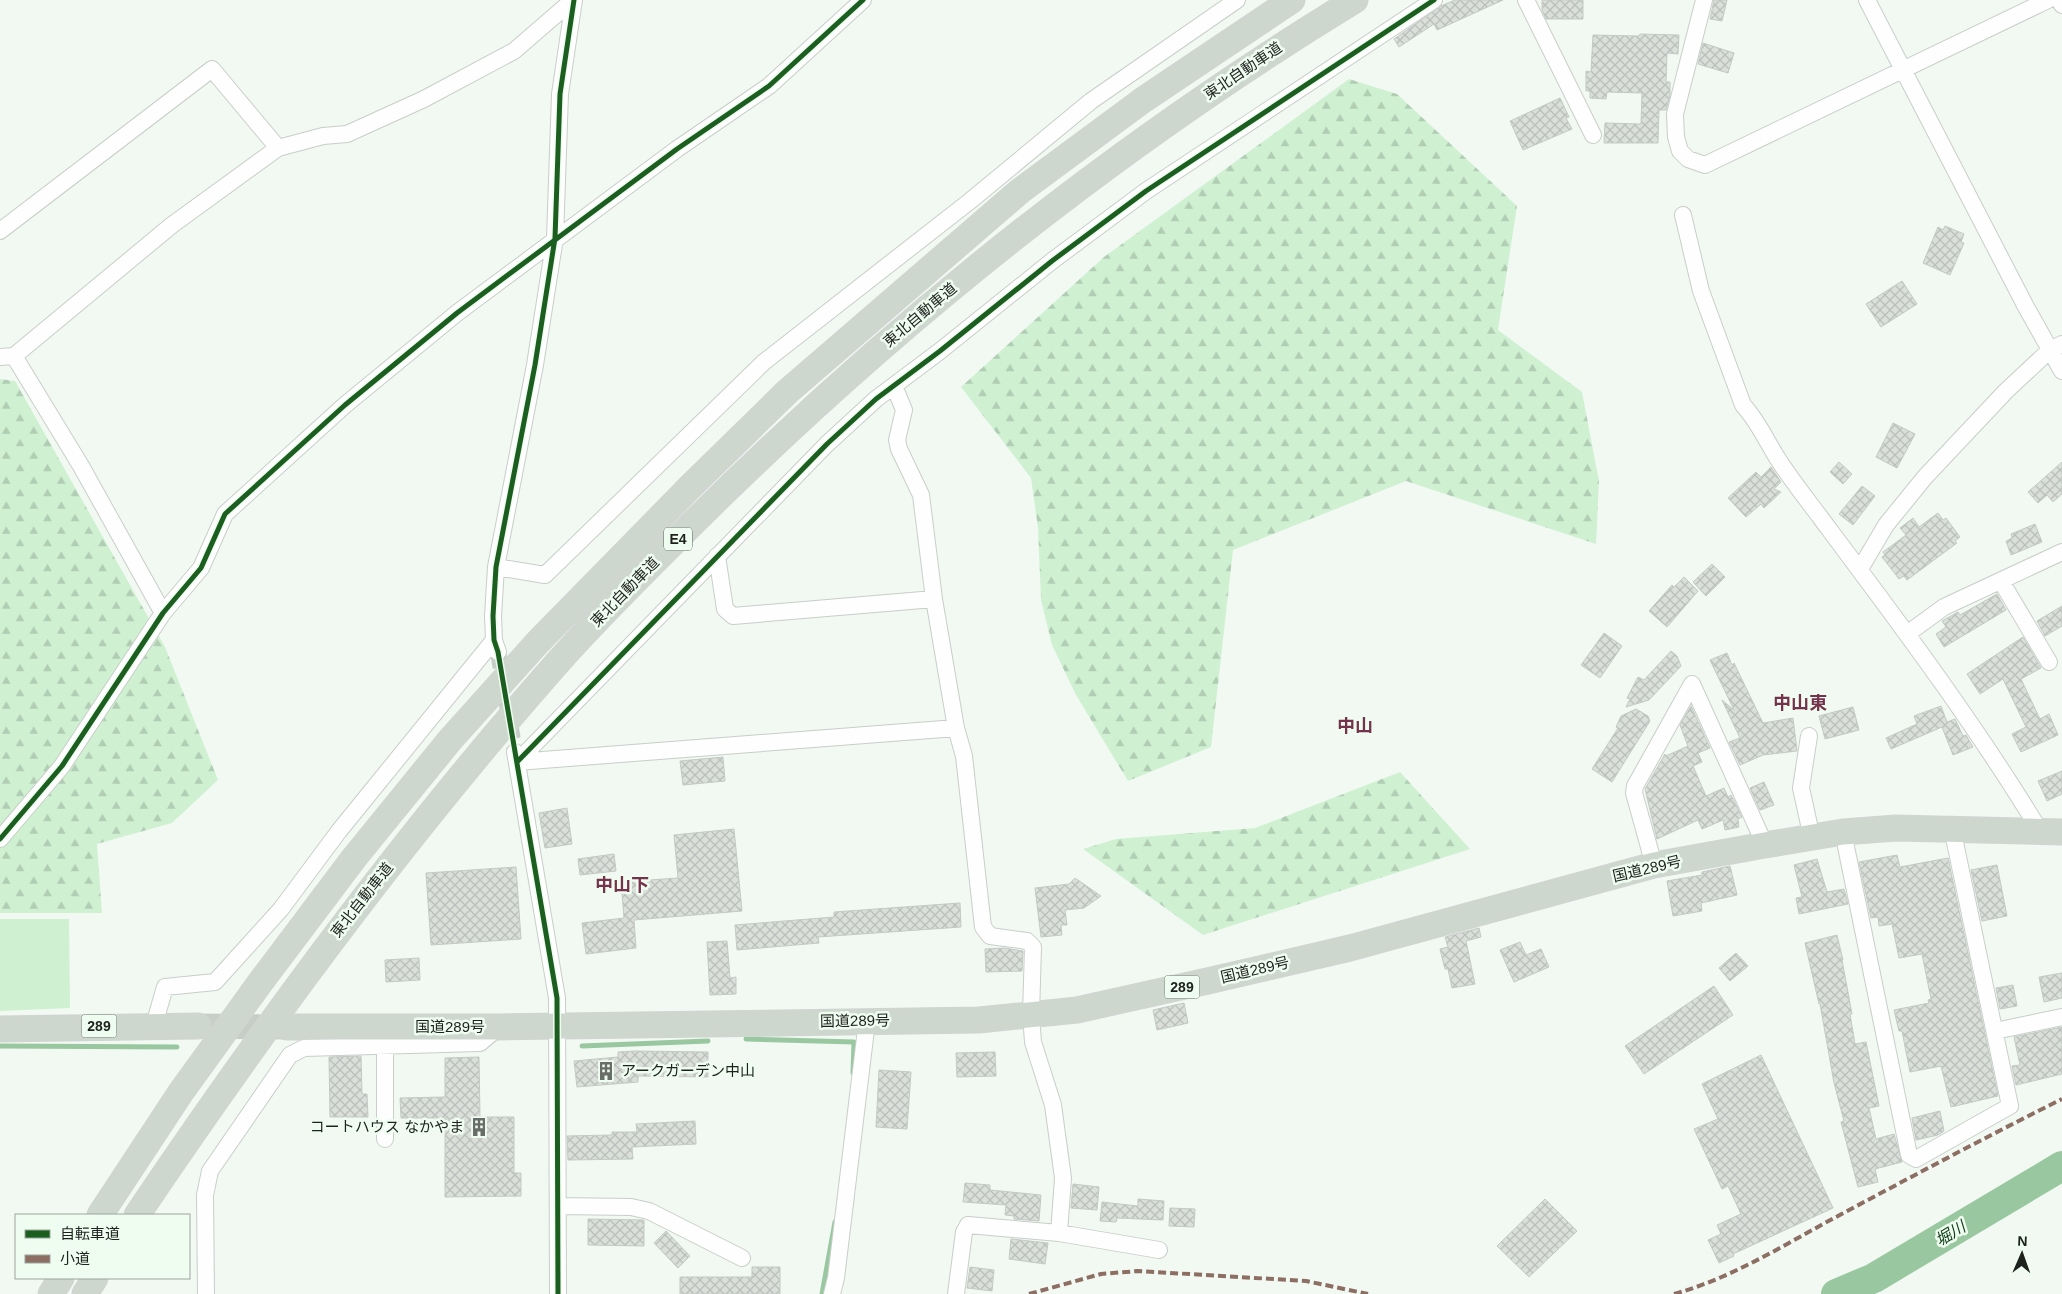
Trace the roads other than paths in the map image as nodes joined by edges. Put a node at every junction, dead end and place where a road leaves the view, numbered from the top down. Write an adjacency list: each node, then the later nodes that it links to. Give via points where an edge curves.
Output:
1 (573, 0): 15 (street, via 514,51 424,99 347,134 323,136); 18 (street, via 560,94)
2 (863, 0): 18 (street, via 769,86)
3 (1237, 0): 25 (street, via 1091,101 970,201 764,362 545,575)
4 (1292, 0): 55 (highway, 東北自動車道 / E4, via 1143,100 1020,191 787,392 691,486 538,642 450,740 354,858 181,1092)
5 (1355, 0): 56 (highway, 東北自動車道 / E4, via 1164,124 1042,215 920,314 824,398 708,508 562,658 418,829 288,998)
6 (1434, 0): 22 (street, via 1146,191)
7 (1526, 0): 14 (street)
8 (1704, 0): 13 (street, via 1675,114 1680,151 1688,159 1705,165)
9 (1867, 0): 13 (street)
10 (2048, 0): 13 (street)
11 (2059, 0): 12 (street)
12 (2062, 5)
13 (1902, 69): 19 (street)
14 (1593, 135)
15 (278, 148): 17 (street, via 212,70); 20 (street, via 172,225)
16 (1683, 215): 26 (street, via 1701,291 1743,405 1753,415 1776,457)
17 (0, 231)
18 (555, 238): 25 (street, via 535,365); 29 (street, via 344,405 225,514 201,568)
19 (2056, 347): 21 (street); 26 (street, via 2006,391 1925,477 1886,525)
20 (7, 356): 29 (street, via 82,466)
21 (2062, 371)
22 (894, 386): 24 (street, via 828,444); 28 (street, via 904,410 897,440 921,495)
23 (2062, 552): 27 (street)
24 (717, 556): 28 (street, via 725,609 733,616); 34 (street)
25 (496, 567): 45 (street, via 496,646 339,831 281,908 216,982 165,988)
26 (1860, 569): 30 (street)
27 (2001, 580): 30 (street, via 1944,607); 31 (street)
28 (934, 599): 32 (street)
29 (163, 613): 39 (street, via 62,766)
30 (1907, 634): 36 (street, via 2016,790)
31 (2049, 662)
32 (956, 728): 34 (street); 42 (street, via 964,756 983,927 990,936 1027,941 1033,947)
33 (1809, 736): 38 (street, via 1801,788)
34 (516, 757): 46 (street, via 557,998)
35 (1952, 828): 36 (highway, 国道289号 / 289); 37 (highway, 国道289号 / 289); 51 (street)
36 (2051, 831)
37 (1843, 832): 38 (highway, 国道289号 / 289); 51 (street, via 1909,1155 1916,1159 2010,1106)
38 (1812, 838): 40 (highway, 国道289号 / 289)
39 (0, 839)
40 (1765, 845): 41 (highway, 国道289号 / 289); 41 (street, via 1692,684 1635,786 1634,793)
41 (1654, 866): 42 (highway, 国道289号 / 289, via 1340,950 1077,1010)
42 (1031, 1015): 44 (highway, 国道289号 / 289, via 979,1020); 57 (street, via 1033,1042 1053,1105 1063,1178)
43 (2062, 1017): 51 (street)
44 (867, 1021): 46 (highway, 国道289号 / 289); 66 (street)
45 (154, 1025): 47 (highway, 289); 50 (highway, 289)
46 (558, 1025): 49 (highway, 国道289号 / 289); 54 (street)
47 (198, 1026)
48 (287, 1027): 49 (highway, 国道289号 / 289)
49 (499, 1027): 52 (street, via 480,1043)
50 (0, 1029)
51 (1995, 1031)
52 (385, 1046): 53 (street); 64 (street, via 304,1048 290,1056 210,1171 205,1195)
53 (385, 1139)
54 (558, 1206): 59 (street, via 631,1207 649,1211); 65 (street)
55 (101, 1214)
56 (138, 1214)
57 (1059, 1233): 58 (street); 67 (street, via 968,1225 964,1232)
58 (1159, 1250)
59 (742, 1258)
60 (60, 1279): 62 (highway)
61 (95, 1279): 63 (highway)
62 (51, 1294)
63 (85, 1294)
64 (206, 1294)
65 (558, 1294)
66 (832, 1294)
67 (956, 1294)

